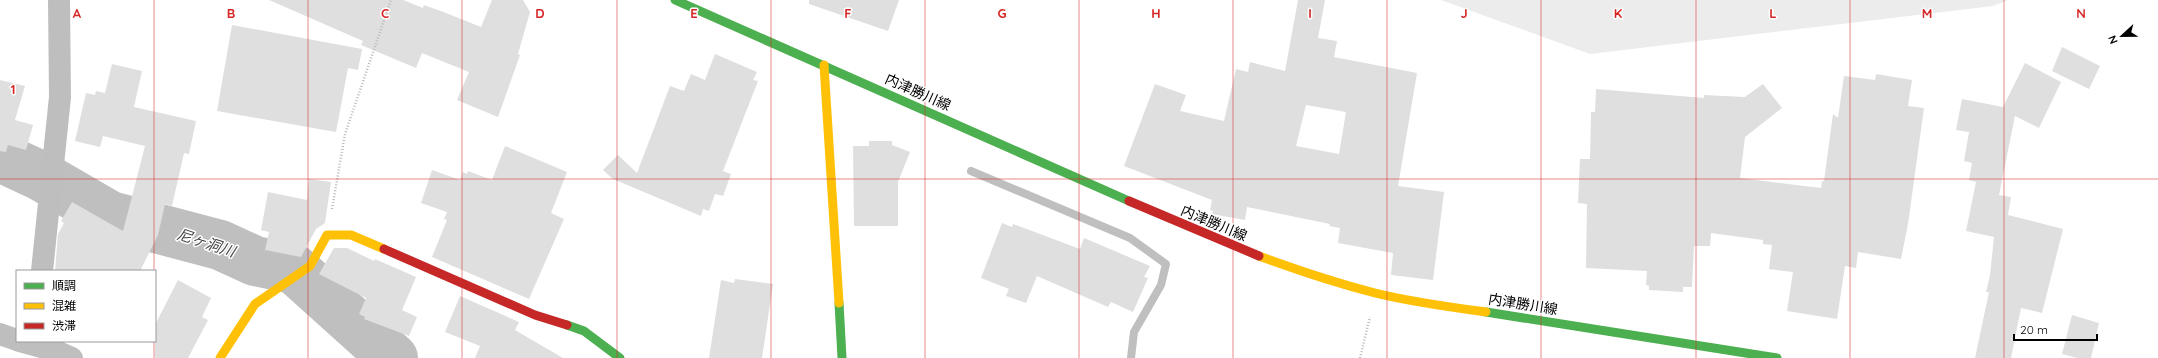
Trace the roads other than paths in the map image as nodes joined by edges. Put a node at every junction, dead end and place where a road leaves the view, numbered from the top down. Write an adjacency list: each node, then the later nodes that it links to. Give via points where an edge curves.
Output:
1 (59, 0): 4 (street, via 60,97)
2 (675, 0): 3 (main road, 内津勝川線)
3 (824, 65): 11 (main road); 12 (main road, 内津勝川線, via 1234,247 1321,278 1406,300)
4 (42, 270)
5 (0, 334): 6 (street)
6 (16, 340)
7 (28, 345): 8 (street, via 56,351)
8 (72, 358)
9 (220, 358): 10 (main road, via 255,304 310,266 327,235 351,235 535,315 584,331)
10 (620, 358)
11 (842, 358)
12 (1777, 358)

